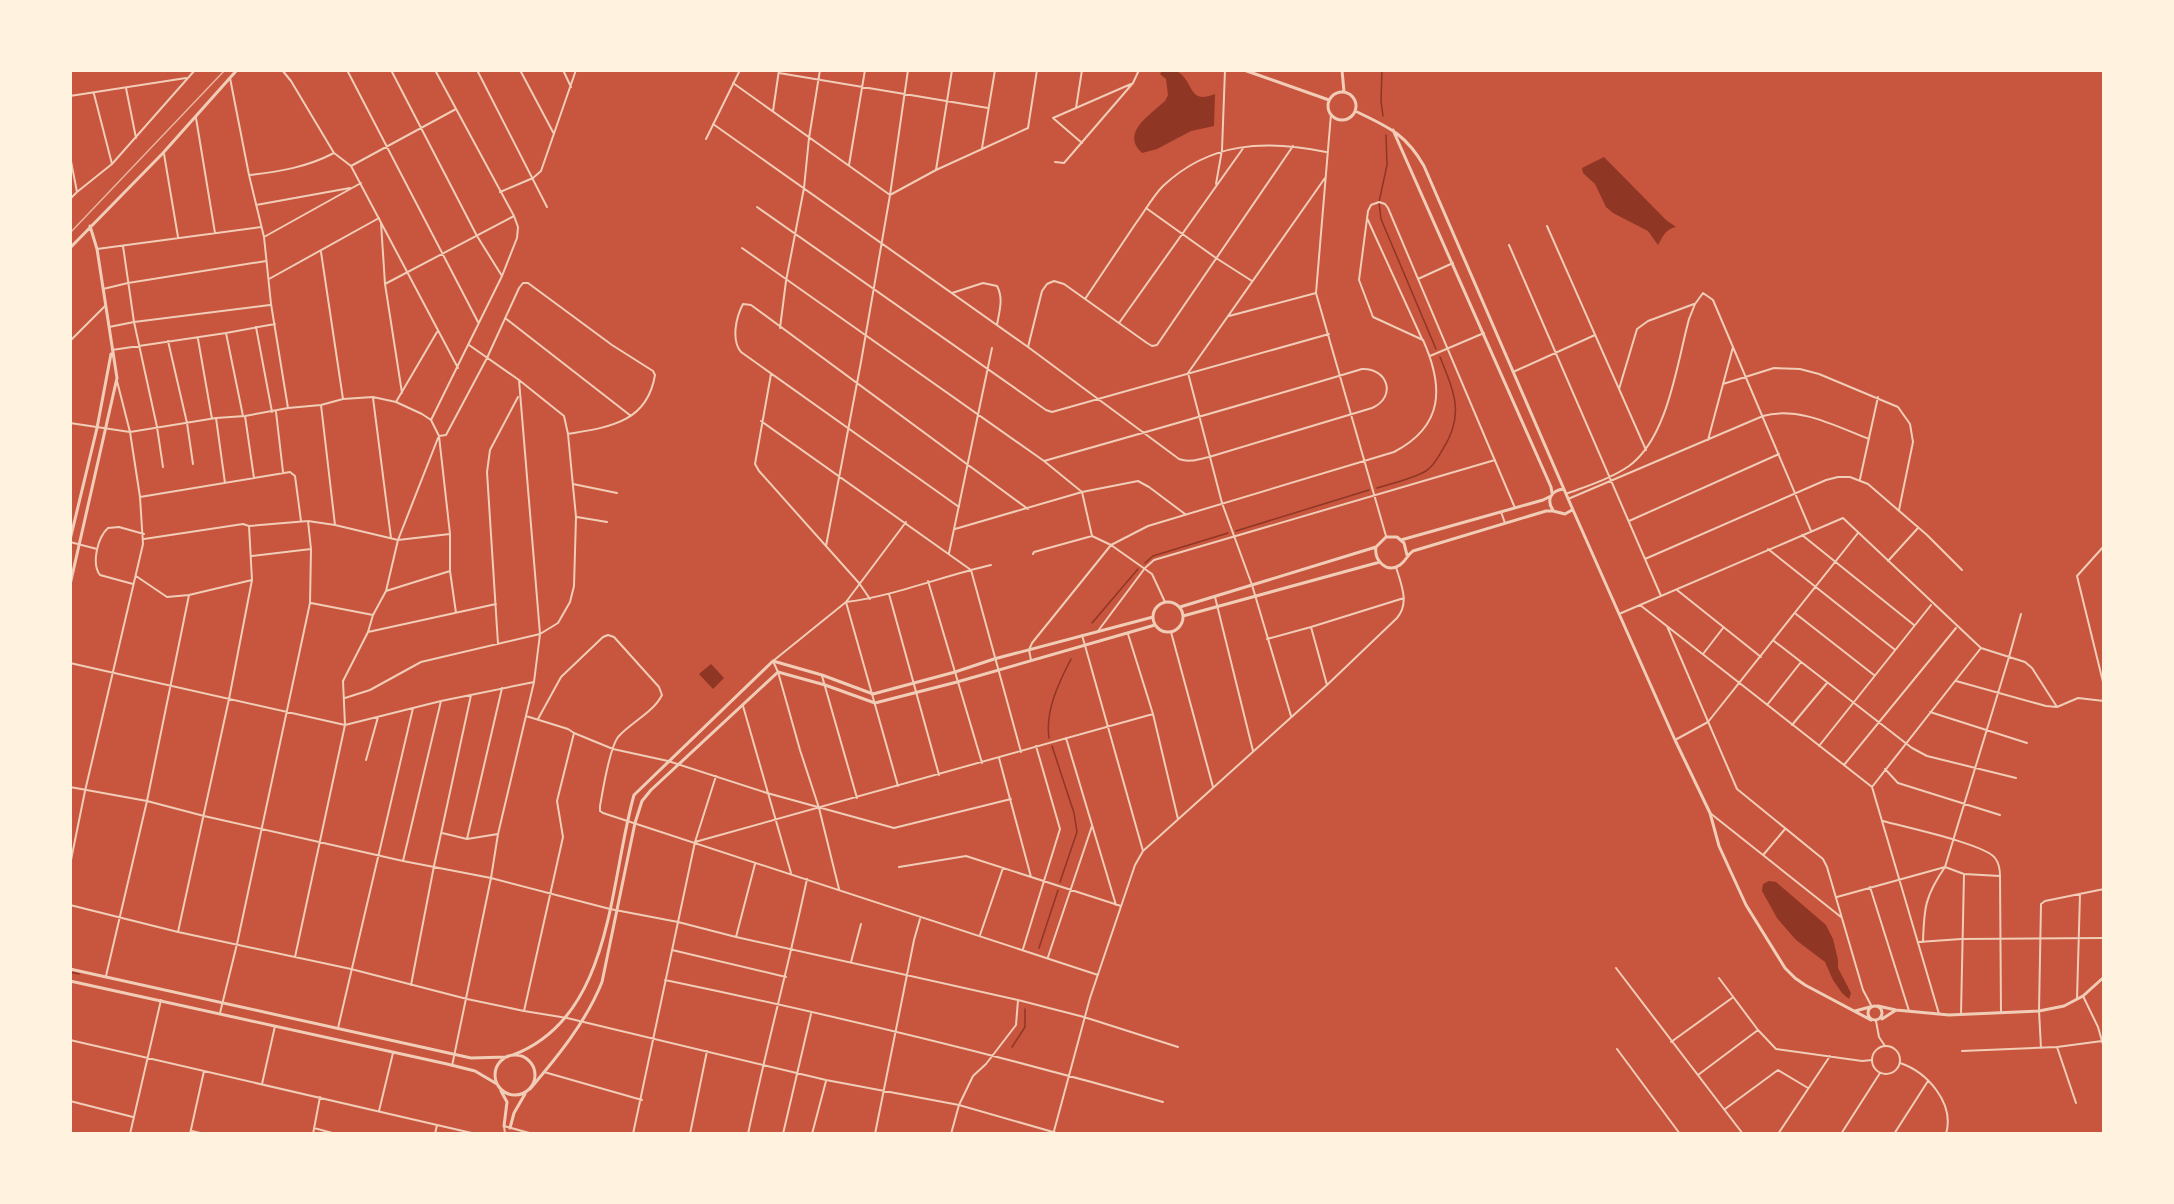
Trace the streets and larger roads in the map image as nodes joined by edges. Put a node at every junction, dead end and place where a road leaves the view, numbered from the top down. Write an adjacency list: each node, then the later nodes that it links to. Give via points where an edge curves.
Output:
1 (195, 70): 24 (street)
2 (237, 70): 25 (street)
3 (282, 70): 59 (street)
4 (347, 70): 55 (street)
5 (391, 70): 46 (street)
6 (435, 70): 40 (street)
7 (477, 70): 68 (street)
8 (520, 70): 48 (street)
9 (563, 70): 29 (street)
10 (576, 70): 29 (street)
11 (740, 70): 27 (street)
12 (820, 70): 26 (street)
13 (865, 70): 30 (street)
14 (908, 70): 34 (street)
15 (952, 70): 37 (street)
16 (995, 70): 38 (street)
17 (1037, 70): 56 (street, via 1028,128)
18 (1082, 70): 39 (street)
19 (1139, 70): 28 (street)
20 (1225, 70): 57 (street)
21 (1244, 70): 36 (street)
22 (1342, 70): 32 (street)
23 (779, 72): 26 (street); 41 (street)
24 (187, 78): 31 (street); 49 (street)
25 (230, 78): 44 (street); 67 (street)
26 (819, 80): 30 (street); 50 (street)
27 (733, 83): 41 (street); 45 (street)
28 (1133, 83): 39 (street); 52 (street)
29 (571, 87): 48 (street)
30 (862, 87): 34 (street); 65 (street)
31 (126, 88): 33 (street); 49 (street)
32 (1344, 92): 36 (street, via 1335,93); 42 (street, via 1354,99)
33 (93, 93): 35 (street); 63 (street)
34 (904, 94): 37 (street); 76 (street)
35 (70, 96)
36 (1329, 100): 43 (street)
37 (947, 101): 38 (street); 66 (street)
38 (988, 108): 56 (street)
39 (1076, 108): 52 (street, via 1053,118)
40 (456, 109): 46 (street); 75 (street)
41 (773, 111): 50 (street)
42 (1355, 111): 43 (street, via 1346,119); 47 (street)
43 (1331, 114): 60 (street)
44 (196, 118): 58 (street); 88 (street)
45 (713, 124): 51 (street); 73 (street)
46 (421, 129): 55 (street); 91 (street)
47 (1393, 130): 104 (street); 153 (street, via 1414,148 1424,165)
48 (554, 134): 68 (street, via 542,171)
49 (136, 138): 63 (street)
50 (809, 138): 65 (street); 73 (street)
51 (706, 139)
52 (1082, 143): 62 (street, via 1064,163)
53 (1245, 146): 54 (street); 57 (street); 71 (street)
54 (1293, 146): 60 (street); 102 (street)
55 (387, 148): 64 (street); 101 (street)
56 (981, 149): 66 (street)
57 (1222, 150): 71 (street); 81 (street, via 1183,170 1162,187)
58 (163, 153): 85 (street); 92 (street)
59 (334, 153): 64 (street); 67 (street, via 280,172)
60 (1327, 153): 69 (street)
61 (70, 156): 74 (street)
62 (1055, 162)
63 (112, 164): 74 (street)
64 (351, 166): 70 (street)
65 (849, 166): 76 (street)
66 (936, 170): 76 (street)
67 (249, 175): 78 (street)
68 (533, 177): 75 (street); 79 (street)
69 (1324, 178): 110 (street); 116 (street)
70 (361, 183): 72 (street); 84 (street)
71 (1216, 185): 89 (street)
72 (353, 188): 78 (street); 93 (street)
73 (804, 188): 90 (street); 94 (street)
74 (77, 192): 77 (street)
75 (500, 192): 82 (street)
76 (890, 195): 94 (street)
77 (70, 199)
78 (256, 205): 87 (street)
79 (547, 207)
80 (757, 207): 90 (street)
81 (1146, 208): 89 (street); 117 (street)
82 (514, 216): 91 (street); 106 (street, via 517,238)
83 (1367, 219): 108 (street, via 1371,205 1385,204); 138 (street); 138 (street, via 1359,276 1370,313 1377,320)
84 (380, 220): 100 (street); 105 (street); 112 (street)
85 (90, 226): 97 (street); 99 (street)
86 (1547, 226): 136 (street)
87 (261, 228): 88 (street); 93 (street)
88 (215, 233): 92 (street)
89 (1181, 234): 102 (street); 125 (street)
90 (796, 235): 109 (street); 114 (street)
91 (477, 236): 101 (street); 106 (street)
92 (178, 237): 96 (street)
93 (264, 237): 103 (street)
94 (881, 243): 114 (street); 115 (street)
95 (1509, 244): 148 (street)
96 (123, 246): 99 (street); 111 (street)
97 (70, 248)
98 (742, 248): 109 (street)
99 (97, 249): 113 (street)
100 (321, 252): 107 (street); 167 (street)
101 (443, 253): 105 (street); 124 (street)
102 (1216, 258): 110 (street); 125 (street, via 1160,341 1152,346)
103 (266, 261): 107 (street); 111 (street)
104 (1453, 264): 108 (street); 133 (street)
105 (408, 272): 112 (street); 131 (street)
106 (502, 276): 124 (street)
107 (269, 279): 118 (street)
108 (1418, 279): 146 (street)
109 (786, 281): 130 (street); 135 (street)
110 (1252, 281): 121 (street)
111 (128, 283): 113 (street); 123 (street)
112 (385, 284): 163 (street)
113 (104, 290): 120 (street)
114 (873, 290): 135 (street); 152 (street)
115 (952, 293): 127 (street); 127 (street, via 983,283 997,286 1001,300)
116 (1316, 293): 121 (street); 134 (street)
117 (1085, 299): 125 (street); 143 (street, via 1064,284 1047,284)
118 (271, 304): 123 (street); 126 (street)
119 (1695, 304): 144 (street, via 1703,293 1713,300); 162 (street, via 1637,329); 194 (street, via 1663,416)
120 (106, 305): 128 (street); 139 (street)
121 (1227, 317): 154 (street)
122 (505, 318): 150 (street); 177 (street); 177 (street, via 523,283 532,285 653,371 647,398)
123 (134, 322): 128 (street); 141 (street)
124 (478, 322): 142 (street)
125 (1119, 323)
126 (275, 324): 129 (street); 171 (street)
127 (997, 325): 143 (street)
128 (109, 327): 147 (street)
129 (256, 327): 132 (street); 172 (street)
130 (780, 328): 155 (street, via 747,303 741,308 734,338 736,346); 160 (street)
131 (438, 332): 151 (street); 163 (street)
132 (226, 333): 137 (street); 175 (street)
133 (1484, 333): 146 (street); 215 (street)
134 (1329, 334): 154 (street); 156 (street)
135 (865, 335): 160 (street); 173 (street)
136 (1595, 335): 148 (street); 162 (street)
137 (198, 337): 140 (street); 179 (street)
138 (1423, 340): 149 (street)
139 (70, 341)
140 (168, 341): 141 (street); 183 (street)
141 (140, 344): 147 (street); 184 (street)
142 (469, 345): 150 (street); 151 (street)
143 (1028, 346): 168 (street)
144 (1733, 346): 157 (street); 161 (street)
145 (992, 348): 152 (street)
146 (1447, 349): 149 (street); 198 (street)
147 (112, 350): 158 (street); 185 (street)
148 (1556, 352): 153 (street); 205 (street)
149 (1430, 356): 197 (street, via 1436,375 1436,402 1431,417 1411,442 1394,452)
150 (487, 358): 159 (street); 191 (street, via 446,435)
151 (458, 368): 180 (street)
152 (987, 369): 168 (street, via 1052,412); 173 (street)
153 (1513, 372): 211 (street)
154 (1188, 373): 168 (street); 178 (street)
155 (771, 374): 181 (street); 187 (street)
156 (1341, 375): 174 (street); 174 (street, via 1372,368 1386,382 1382,404); 178 (street)
157 (1746, 376): 161 (street); 166 (street, via 1774,368 1800,369); 176 (street)
158 (117, 378): 186 (street); 188 (street)
159 (519, 380): 164 (street); 190 (street, via 564,416)
160 (857, 384): 187 (street); 201 (street)
161 (1723, 384): 193 (street)
162 (1619, 389): 194 (street)
163 (402, 393): 169 (street)
164 (519, 395): 295 (street, via 490,450 487,472); 316 (street)
165 (373, 397): 167 (street); 169 (street); 248 (street)
166 (1878, 397): 192 (street); 225 (street, via 1901,410 1912,433)
167 (343, 399): 170 (street)
168 (1100, 399): 189 (street)
169 (396, 402): 180 (street)
170 (321, 405): 171 (street); 236 (street)
171 (288, 408): 172 (street)
172 (274, 412): 175 (street); 203 (street)
173 (978, 414): 199 (street); 201 (street)
174 (1352, 415): 196 (street); 197 (street)
175 (244, 416): 179 (street); 206 (street)
176 (1763, 416): 192 (street, via 1778,412 1800,414); 193 (street); 195 (street)
177 (632, 417): 190 (street, via 599,429)
178 (1200, 417): 189 (street); 196 (street)
179 (214, 418): 183 (street); 209 (street)
180 (431, 420): 191 (street)
181 (761, 421): 204 (street); 255 (street, via 755,464)
182 (70, 423): 185 (street)
183 (186, 423): 184 (street); 200 (street)
184 (157, 427): 188 (street); 202 (street)
185 (97, 428): 186 (street); 252 (street)
186 (106, 429): 188 (street); 253 (street)
187 (848, 429): 204 (street); 221 (street)
188 (130, 432): 218 (street)
189 (1146, 432): 196 (street, via 1184,461); 199 (street)
190 (568, 434): 210 (street)
191 (439, 436): 243 (street); 250 (street)
192 (1869, 439): 207 (street)
193 (1708, 440): 208 (street)
194 (1646, 450): 205 (street)
195 (1779, 454): 217 (street); 234 (street)
196 (1209, 457): 220 (street)
197 (1363, 460): 214 (street); 220 (street)
198 (1496, 460): 214 (street); 222 (street)
199 (1044, 461): 212 (street)
200 (193, 464)
201 (968, 465): 221 (street); 223 (street)
202 (163, 467)
203 (283, 472): 206 (street); 231 (street, via 293,473)
204 (839, 474): 233 (street); 255 (street)
205 (1610, 477): 208 (street); 216 (street)
206 (254, 478): 209 (street)
207 (1860, 479): 217 (street, via 1838,477); 225 (street)
208 (1611, 481): 219 (street); 234 (street)
209 (225, 483): 218 (street)
210 (573, 484): 213 (street); 229 (street)
211 (1564, 489): 215 (street); 216 (street)
212 (1082, 492): 223 (street); 228 (street, via 1138,482); 245 (street)
213 (617, 493)
214 (1374, 494): 246 (street); 247 (street)
215 (1551, 494): 222 (street); 226 (street)
216 (1566, 494): 219 (street)
217 (1795, 494): 240 (street); 265 (street)
218 (140, 497): 242 (street)
219 (1568, 499): 224 (street)
220 (1222, 503): 228 (street); 246 (street)
221 (959, 507): 239 (street)
222 (1515, 508): 227 (street)
223 (1028, 509): 239 (street)
224 (1572, 510): 226 (street, via 1561,514); 301 (street)
225 (1899, 510): 238 (street)
226 (1553, 511): 235 (street)
227 (1501, 512): 235 (street); 251 (street)
228 (1185, 514): 254 (street, via 1148,526)
229 (576, 517): 232 (street); 316 (street, via 570,602 558,623)
230 (308, 521): 231 (street); 236 (street); 259 (street)
231 (301, 522): 237 (street)
232 (607, 522)
233 (906, 522): 261 (street); 278 (street)
234 (1629, 522): 265 (street)
235 (1505, 523): 263 (street)
236 (335, 525): 248 (street)
237 (249, 526): 249 (street); 264 (street)
238 (1918, 528): 267 (street); 273 (street)
239 (956, 529): 261 (street)
240 (1811, 531): 241 (street, via 1840,518); 244 (street)
241 (1859, 532): 266 (street); 267 (street)
242 (144, 534): 249 (street); 258 (street, via 108,528)
243 (450, 534): 250 (street); 274 (street)
244 (1802, 535): 260 (street); 266 (street)
245 (1092, 536): 254 (street); 262 (street)
246 (1234, 537): 271 (street, via 1154,560); 281 (street)
247 (1386, 537): 251 (street); 257 (street)
248 (391, 538): 250 (street)
249 (144, 539): 275 (street)
250 (398, 540): 284 (street)
251 (1401, 540): 263 (street)
252 (70, 541): 253 (street)
253 (79, 544): 258 (street); 280 (street)
254 (1111, 545): 271 (street); 325 (street)
255 (826, 546): 278 (street)
256 (2103, 546): 349 (street, via 2077,576)
257 (1376, 547): 268 (street); 281 (street)
258 (98, 549): 279 (street, via 96,567 100,575)
259 (311, 549): 264 (street); 294 (street)
260 (1768, 549): 282 (street); 283 (street)
261 (949, 553): 272 (street)
262 (1034, 554)
263 (1407, 555): 270 (street)
264 (252, 556): 276 (street)
265 (1645, 559): 287 (street)
266 (1837, 561): 282 (street); 308 (street)
267 (1888, 561): 296 (street)
268 (1380, 562): 270 (street); 289 (street)
269 (991, 565): 272 (street)
270 (1396, 567): 290 (street)
271 (1145, 568): 293 (street, via 1156,579); 314 (street)
272 (971, 570): 277 (street); 329 (street)
273 (1962, 570)
274 (450, 571): 284 (street); 300 (street)
275 (135, 575): 279 (street); 286 (street, via 168,597)
276 (252, 580): 286 (street); 356 (street)
277 (928, 581): 285 (street); 336 (street)
278 (859, 583): 291 (street); 292 (street)
279 (133, 584): 337 (street)
280 (70, 585)
281 (1251, 585): 288 (street); 289 (street)
282 (1816, 587): 302 (street); 324 (street)
283 (1677, 589): 287 (street); 311 (street)
284 (386, 591): 304 (street)
285 (889, 594): 291 (street); 343 (street)
286 (189, 595): 348 (street)
287 (1661, 596): 297 (street)
288 (1215, 597): 298 (street); 299 (street)
289 (1254, 597): 299 (street); 319 (street)
290 (1404, 598): 310 (street); 347 (street, via 1397,618)
291 (870, 599): 292 (street)
292 (846, 602): 331 (street); 353 (street)
293 (1166, 602): 298 (street); 306 (street, via 1157,607)
294 (310, 603): 304 (street); 365 (street)
295 (496, 604): 300 (street); 321 (street)
296 (1932, 604): 308 (street); 312 (street)
297 (1640, 605): 301 (street); 309 (street)
298 (1180, 607): 305 (street)
299 (1218, 608): 305 (street); 386 (street)
300 (456, 613): 313 (street)
301 (1619, 614): 380 (street)
302 (1795, 614): 320 (street); 339 (street)
303 (2021, 614): 328 (street)
304 (373, 615): 313 (street)
305 (1184, 616): 315 (street, via 1179,628)
306 (1153, 617): 307 (street); 314 (street)
307 (1155, 625): 315 (street); 317 (street)
308 (1914, 625): 324 (street)
309 (1667, 626): 326 (street); 372 (street)
310 (1311, 627): 319 (street); 347 (street)
311 (1724, 627): 326 (street); 327 (street)
312 (1957, 627): 323 (street); 373 (street)
313 (368, 632): 355 (street, via 343,681)
314 (1098, 632): 318 (street)
315 (1171, 632): 401 (street)
316 (540, 634): 321 (street); 340 (street)
317 (1128, 634): 322 (street); 367 (street)
318 (1082, 635): 322 (street); 325 (street)
319 (1267, 639): 370 (street)
320 (1774, 641): 327 (street); 332 (street)
321 (498, 644): 355 (street, via 421,662 370,690)
322 (1086, 646): 330 (street); 376 (street)
323 (1982, 648): 328 (street); 341 (street)
324 (1894, 649): 339 (street)
325 (1029, 650): 329 (street); 330 (street)
326 (1703, 654): 344 (street)
327 (1761, 657): 344 (street)
328 (2009, 657): 352 (street); 363 (street, via 2032,668)
329 (994, 659): 334 (street); 336 (street)
330 (1031, 660): 334 (street)
331 (773, 661): 335 (street); 338 (street); 390 (street)
332 (1801, 662): 345 (street); 362 (street)
333 (70, 663): 337 (street)
334 (997, 669): 342 (street); 387 (street)
335 (778, 672): 346 (street); 361 (street); 409 (street)
336 (956, 672): 342 (street); 343 (street)
337 (113, 673): 348 (street); 403 (street)
338 (822, 675): 346 (street); 353 (street)
339 (1874, 675): 359 (street)
340 (534, 681): 350 (street); 369 (street)
341 (1956, 681): 352 (street); 366 (street)
342 (957, 682): 351 (street); 391 (street)
343 (913, 683): 351 (street); 353 (street)
344 (1740, 683): 362 (street); 372 (street)
345 (1827, 683): 359 (street); 375 (street)
346 (825, 685): 360 (street); 405 (street)
347 (1327, 685): 370 (street)
348 (171, 686): 356 (street); 407 (street)
349 (2103, 686)
350 (502, 688): 354 (street); 423 (street)
351 (916, 692): 360 (street); 396 (street)
352 (1998, 693): 363 (street); 377 (street)
353 (873, 694): 360 (street)
354 (471, 695): 357 (street); 421 (street)
355 (345, 698): 374 (street)
356 (229, 699): 365 (street); 412 (street)
357 (441, 701): 364 (street); 430 (street)
358 (2103, 701): 363 (street, via 2078,698)
359 (1852, 702): 373 (street); 383 (street)
360 (875, 703): 399 (street)
361 (742, 704): 392 (street); 404 (street)
362 (1767, 705): 375 (street)
363 (2057, 707)
364 (413, 708): 368 (street); 428 (street)
365 (287, 712): 374 (street); 420 (street)
366 (1930, 712): 377 (street); 381 (street)
367 (1153, 714): 376 (street); 414 (street)
368 (378, 716): 374 (street); 389 (street)
369 (526, 716): 371 (street); 422 (street)
370 (1291, 716): 386 (street)
371 (538, 719): 378 (street); 385 (street, via 561,677 603,637 614,637 662,695 617,738)
372 (1708, 722): 380 (street); 419 (street, via 1737,789)
373 (1878, 722): 381 (street); 393 (street)
374 (345, 725): 425 (street)
375 (1792, 725): 383 (street)
376 (1107, 727): 379 (street); 427 (street)
377 (1987, 729): 382 (street); 394 (street)
378 (574, 733): 385 (street); 449 (street, via 557,801 563,837)
379 (1066, 738): 384 (street); 418 (street)
380 (1675, 740): 410 (street)
381 (1905, 743): 394 (street, via 1927,756); 395 (street)
382 (2027, 743)
383 (1819, 746): 393 (street)
384 (1036, 747): 387 (street); 444 (street, via 1060,829)
385 (613, 749): 390 (street); 415 (street, via 600,811)
386 (1253, 751): 401 (street)
387 (1021, 752): 388 (street)
388 (999, 758): 391 (street); 406 (street)
389 (366, 760)
390 (668, 761): 392 (street); 415 (street, via 634,795)
391 (982, 763): 396 (street)
392 (677, 764): 397 (street); 417 (street, via 642,801)
393 (1844, 765): 402 (street)
394 (1975, 768): 398 (street); 408 (street)
395 (1885, 769): 402 (street); 408 (street, via 1898,783)
396 (939, 775): 399 (street)
397 (716, 776): 404 (street); 426 (street)
398 (2016, 778)
399 (898, 786): 405 (street)
400 (70, 787): 403 (street)
401 (1213, 787): 414 (street)
402 (1872, 787): 416 (street)
403 (85, 791): 407 (street); 432 (street)
404 (767, 793): 409 (street); 413 (street)
405 (857, 798): 409 (street)
406 (1011, 799): 409 (street, via 894,828); 440 (street)
407 (147, 801): 412 (street); 457 (street)
408 (1964, 804): 411 (street); 424 (street)
409 (819, 808): 413 (street); 446 (street)
410 (1710, 813): 429 (street); 502 (street, via 1719,846 1746,905 1785,968 1805,985)
411 (2000, 815)
412 (204, 816): 420 (street); 462 (street)
413 (775, 818): 426 (street); 437 (street)
414 (1178, 819): 427 (street)
415 (627, 821): 417 (street); 455 (street)
416 (1883, 821): 424 (street); 442 (street)
417 (635, 824): 426 (street); 456 (street)
418 (1093, 825): 447 (street); 453 (street)
419 (1785, 828): 429 (street); 451 (street, via 1823,859)
420 (261, 829): 425 (street); 471 (street)
421 (441, 832): 423 (street); 433 (street)
422 (498, 834): 423 (street); 441 (street)
423 (467, 839)
424 (1953, 840): 435 (street); 439 (street, via 1989,852 1996,858)
425 (320, 841): 428 (street); 475 (street)
426 (695, 842): 431 (street); 460 (street)
427 (1143, 851): 454 (street)
428 (378, 854): 430 (street); 480 (street)
429 (1764, 854): 459 (street)
430 (403, 861): 433 (street)
431 (756, 863): 437 (street); 464 (street)
432 (70, 866)
433 (434, 866): 441 (street); 489 (street)
434 (899, 867): 436 (street, via 966,856)
435 (1945, 867): 438 (street); 442 (street); 470 (street, via 1927,898)
436 (1003, 868): 440 (street); 463 (street)
437 (791, 873): 443 (street)
438 (1964, 874): 439 (street); 467 (street)
439 (2000, 876): 469 (street)
440 (1031, 877): 444 (street)
441 (492, 878): 449 (street); 492 (street)
442 (1900, 878): 445 (street); 470 (street)
443 (807, 879): 446 (street); 472 (street)
444 (1045, 881): 447 (street); 473 (street)
445 (1870, 887): 451 (street); 503 (street)
446 (839, 889): 458 (street)
447 (1071, 890): 453 (street); 476 (street)
448 (2103, 890): 450 (street)
449 (549, 893): 455 (street); 501 (street)
450 (2080, 894): 465 (street); 468 (street, via 2041,904)
451 (1837, 897): 459 (street)
452 (70, 905): 457 (street)
453 (1116, 905): 454 (street)
454 (1121, 906): 482 (street)
455 (610, 909): 456 (street); 511 (street, via 588,986)
456 (618, 910): 460 (street); 513 (street, via 602,982)
457 (121, 917): 462 (street); 483 (street)
458 (921, 918): 463 (street); 481 (street)
459 (1842, 918): 499 (street)
460 (678, 922): 464 (street); 474 (street)
461 (861, 924): 477 (street)
462 (178, 932): 471 (street)
463 (980, 935): 473 (street)
464 (736, 937): 472 (street)
465 (2079, 937): 466 (street); 468 (street); 493 (street)
466 (2103, 938)
467 (1961, 939): 469 (street); 470 (street); 508 (street)
468 (2039, 939): 469 (street); 504 (street)
469 (2000, 940): 509 (street)
470 (1921, 942): 507 (street)
471 (237, 944): 475 (street); 496 (street)
472 (792, 949): 477 (street); 484 (street)
473 (1023, 949): 476 (street)
474 (672, 950): 484 (street); 487 (street)
475 (295, 957): 480 (street)
476 (1048, 957): 482 (street)
477 (851, 962): 481 (street)
478 (1616, 968): 521 (street)
479 (70, 969): 483 (street)
480 (351, 969): 489 (street); 515 (street)
481 (907, 974): 495 (street); 517 (street)
482 (1098, 975): 510 (street)
483 (106, 976): 496 (street)
484 (786, 977): 497 (street)
485 (2103, 977): 490 (street)
486 (1719, 978): 491 (street)
487 (665, 980): 497 (street); 518 (street)
488 (70, 981): 494 (street)
489 (411, 985): 492 (street)
490 (2083, 996): 493 (street); 520 (street)
491 (1733, 997): 516 (street); 521 (street)
492 (467, 999): 501 (street); 531 (street)
493 (2077, 999): 504 (street)
494 (161, 1000): 505 (street); 536 (street)
495 (1018, 1000): 510 (street); 533 (street, via 1016,1025)
496 (222, 1002): 505 (street); 515 (street)
497 (779, 1004): 506 (street); 539 (street)
498 (1878, 1006): 499 (street); 500 (street); 512 (street, via 1883,1014)
499 (1871, 1007): 502 (street); 512 (street, via 1868,1014)
500 (1896, 1010): 503 (street); 512 (street)
501 (524, 1011): 511 (street)
502 (1855, 1011): 512 (street)
503 (1909, 1011): 507 (street)
504 (2039, 1011): 509 (street); 525 (street)
505 (220, 1013): 514 (street)
506 (811, 1013): 517 (street); 543 (street)
507 (1939, 1014): 508 (street)
508 (1961, 1014): 509 (street)
509 (2001, 1014)
510 (1084, 1017): 523 (street); 545 (street)
511 (567, 1018): 513 (street); 532 (street, via 532,1048)
512 (1875, 1020): 522 (street)
513 (582, 1022): 518 (street); 542 (street)
514 (275, 1026): 530 (street); 549 (street)
515 (338, 1028): 531 (street)
516 (1758, 1030): 534 (street, via 1776,1048); 546 (street)
517 (896, 1031): 533 (street); 554 (street)
518 (652, 1038): 529 (street); 557 (street)
519 (70, 1040): 536 (street)
520 (2102, 1041): 524 (street); 526 (street)
521 (1671, 1042): 546 (street)
522 (1885, 1046): 537 (street, via 1877,1049); 538 (street, via 1897,1051)
523 (1178, 1047)
524 (2057, 1047): 525 (street); 560 (street)
525 (2041, 1048): 528 (street)
526 (2103, 1048)
527 (1617, 1049): 588 (street)
528 (1962, 1050)
529 (707, 1051): 539 (street); 581 (street)
530 (393, 1053): 540 (street); 563 (street)
531 (454, 1054): 535 (street, via 471,1058); 540 (street)
532 (513, 1055): 535 (street); 553 (street, via 526,1059 534,1069)
533 (993, 1055): 545 (street); 561 (street, via 973,1076)
534 (1830, 1056): 537 (street); 551 (street)
535 (507, 1057): 550 (street, via 495,1071)
536 (149, 1058): 541 (street); 564 (street)
537 (1872, 1060): 544 (street)
538 (1900, 1063): 544 (street, via 1892,1073); 548 (street)
539 (763, 1064): 543 (street); 582 (street)
540 (452, 1066): 550 (street, via 475,1071)
541 (204, 1071): 549 (street); 569 (street)
542 (544, 1072): 553 (street); 557 (street)
543 (797, 1072): 547 (street); 583 (street)
544 (1880, 1073): 591 (street)
545 (1068, 1075): 559 (street); 570 (street)
546 (1698, 1075): 562 (street)
547 (826, 1080): 554 (street); 584 (street)
548 (1928, 1080): 592 (street); 593 (street, via 1940,1094 1947,1114)
549 (262, 1084): 556 (street)
550 (497, 1084): 552 (street)
551 (1808, 1088): 562 (street, via 1778,1070); 590 (street)
552 (500, 1089): 555 (street, via 512,1095); 566 (street, via 507,1102)
553 (530, 1089): 555 (street)
554 (884, 1090): 561 (street); 585 (street)
555 (525, 1093): 568 (street)
556 (320, 1097): 563 (street); 567 (street)
557 (642, 1100): 580 (street)
558 (70, 1101): 564 (street)
559 (1163, 1102)
560 (2076, 1103)
561 (959, 1106): 570 (street); 586 (street)
562 (1725, 1109): 589 (street)
563 (379, 1112): 565 (street)
564 (133, 1117): 571 (street)
565 (437, 1125): 575 (street); 576 (street)
566 (504, 1126): 568 (street); 577 (street)
567 (314, 1128): 573 (street); 574 (street)
568 (510, 1128): 578 (street); 579 (street)
569 (191, 1132): 572 (street)
570 (1054, 1133): 587 (street)
571 (130, 1134)
572 (204, 1134)
573 (313, 1134)
574 (336, 1134)
575 (435, 1134)
576 (476, 1134)
577 (505, 1134)
578 (511, 1134)
579 (533, 1134)
580 (633, 1134)
581 (690, 1134)
582 (748, 1134)
583 (783, 1134)
584 (812, 1134)
585 (874, 1134)
586 (951, 1134)
587 (1060, 1134)
588 (1680, 1134)
589 (1743, 1134)
590 (1778, 1134)
591 (1841, 1134)
592 (1894, 1134)
593 (1946, 1134)

